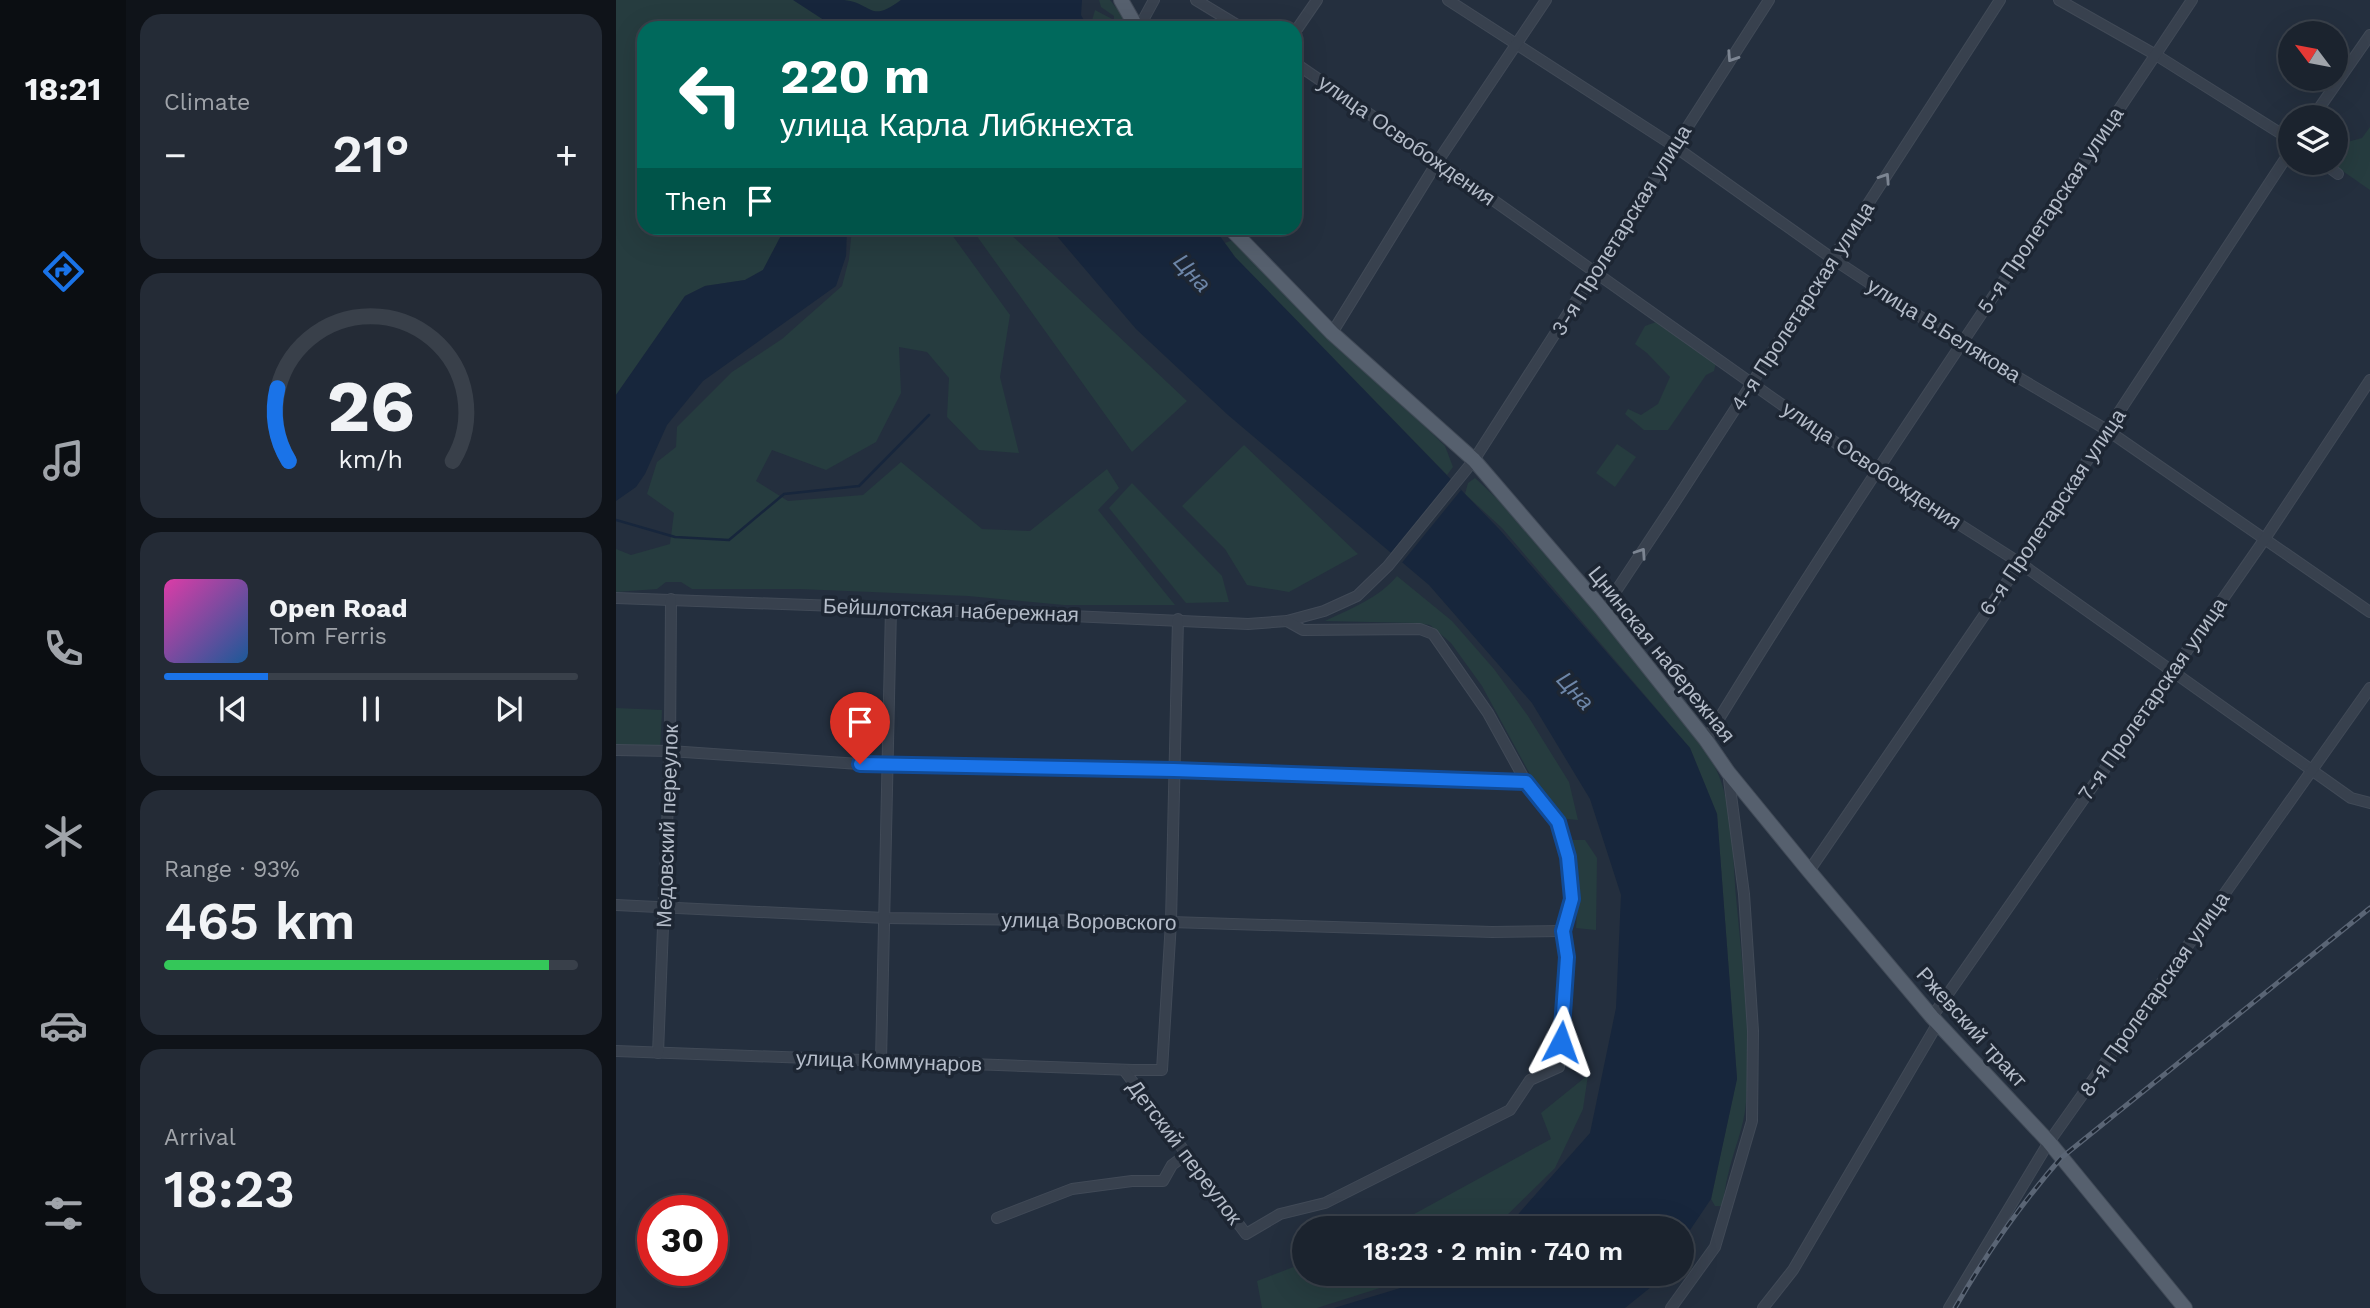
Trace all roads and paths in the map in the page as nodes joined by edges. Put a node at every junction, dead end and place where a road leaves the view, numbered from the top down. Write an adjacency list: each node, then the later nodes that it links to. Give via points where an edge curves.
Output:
1 (1121, 0): 11 (main road)
2 (1153, 0): 12 (street)
3 (1196, 0): 13 (street)
4 (1317, 0): 14 (street)
5 (1448, 0): 16 (street, улица В.Белякова)
6 (1546, 0): 16 (street)
7 (1769, 0): 21 (street, 3-я Пролетарская улица, one-way to 21)
8 (2000, 0): 25 (street, 4-я Пролетарская улица, one-way to 8)
9 (2059, 0): 17 (street)
10 (2192, 0): 17 (street, 5-я Пролетарская улица)
11 (1134, 21)
12 (1142, 21)
13 (1230, 21)
14 (1302, 22)
15 (2370, 36): 19 (street)
16 (1516, 44): 21 (street, улица В.Белякова); 22 (street)
17 (2156, 55): 20 (street); 28 (street, 5-я Пролетарская улица)
18 (1302, 67): 22 (street, улица Освобождения)
19 (2321, 105)
20 (2278, 132)
21 (1674, 146): 25 (street, улица В.Белякова); 26 (street, 3-я Пролетарская улица)
22 (1438, 161): 26 (street, улица Освобождения); 27 (street)
23 (2278, 170): 31 (street, 6-я Пролетарская улица)
24 (1237, 235): 27 (main road, Цнинская набережная)
25 (1833, 258): 28 (street, улица В.Белякова); 30 (street, 4-я Пролетарская улица)
26 (1594, 272): 30 (street, улица Освобождения); 32 (street, 3-я Пролетарская улица)
27 (1332, 332): 32 (main road, Цнинская набережная)
28 (1960, 343): 31 (street, улица В.Белякова); 33 (street, 5-я Пролетарская улица)
29 (2370, 380): 35 (street, 7-я Пролетарская улица)
30 (1752, 384): 33 (street, улица Освобождения); 40 (street, 4-я Пролетарская улица, one-way to 30)
31 (2107, 430): 35 (street, улица В.Белякова); 36 (street, 6-я Пролетарская улица)
32 (1474, 460): 34 (street, 3-я Пролетарская улица); 40 (main road, Цнинская набережная)
33 (1877, 472): 36 (street, улица Освобождения); 46 (street, 5-я Пролетарская улица)
34 (1460, 479): 43 (street, Бейшлотская набережная, via 1357,596)
35 (2264, 540): 41 (street, улица В.Белякова); 44 (street, 7-я Пролетарская улица)
36 (2020, 563): 44 (street, улица Освобождения); 55 (street, 6-я Пролетарская улица)
37 (616, 598): 38 (street, Бейшлотская набережная)
38 (671, 599): 39 (street, Бейшлотская набережная); 48 (street, Медовский переулок)
39 (891, 607): 42 (street, Бейшлотская набережная); 49 (street)
40 (1601, 608): 46 (main road, Цнинская набережная)
41 (2370, 612)
42 (1178, 619): 43 (street, Бейшлотская набережная, via 1248,624); 50 (street, Детский переулок)
43 (1287, 621): 53 (street, Бейшлотская набережная, via 1303,629 1420,629 1433,634 1488,713)
44 (2172, 671): 51 (street, улица Освобождения); 61 (street, 7-я Пролетарская улица)
45 (2370, 688): 51 (street, 8-я Пролетарская улица)
46 (1706, 740): 52 (main road, Цнинская набережная)
47 (616, 750): 48 (street)
48 (670, 751): 49 (street); 57 (street, Медовский переулок)
49 (888, 766): 50 (street); 58 (street)
50 (1174, 770): 53 (street); 59 (street, Детский переулок)
51 (2311, 771): 54 (street, улица Освобождения, via 2351,798); 67 (street, 8-я Пролетарская улица)
52 (1728, 772): 55 (main road, Ржевский тракт); 71 (street, Цнинская набережная, via 1746,922 1753,1031 1752,1121 1715,1247)
53 (1526, 782): 60 (street, Бейшлотская набережная, via 1558,822 1568,857 1572,899)
54 (2370, 803)
55 (1808, 871): 61 (main road, Ржевский тракт)
56 (616, 905): 57 (street, улица Воровского)
57 (666, 908): 58 (street, улица Воровского); 63 (street, Медовский переулок)
58 (885, 918): 59 (street, улица Воровского); 64 (street)
59 (1171, 922): 60 (street, улица Воровского); 66 (street, Детский переулок)
60 (1563, 931): 70 (street, Бейшлотская набережная, via 1567,957 1559,1067 1530,1080 1510,1110 1325,1203 1280,1214)
61 (1935, 1020): 67 (main road, Ржевский тракт); 72 (street, 7-я Пролетарская улица, via 1793,1270)
62 (616, 1051): 63 (street, улица Коммунаров)
63 (658, 1053): 64 (street, улица Коммунаров)
64 (881, 1061): 65 (street, улица Коммунаров)
65 (1124, 1070): 66 (street, улица Коммунаров); 68 (street, Детский переулок)
66 (1162, 1070)
67 (2049, 1142): 73 (street, 8-я Пролетарская улица); 74 (main road, Ржевский тракт)
68 (1187, 1154): 69 (street, via 1172,1165 1163,1181 1072,1189); 70 (street, Детский переулок)
69 (997, 1218)
70 (1246, 1234)
71 (1671, 1308)
72 (1763, 1308)
73 (1949, 1308)
74 (2185, 1308)

